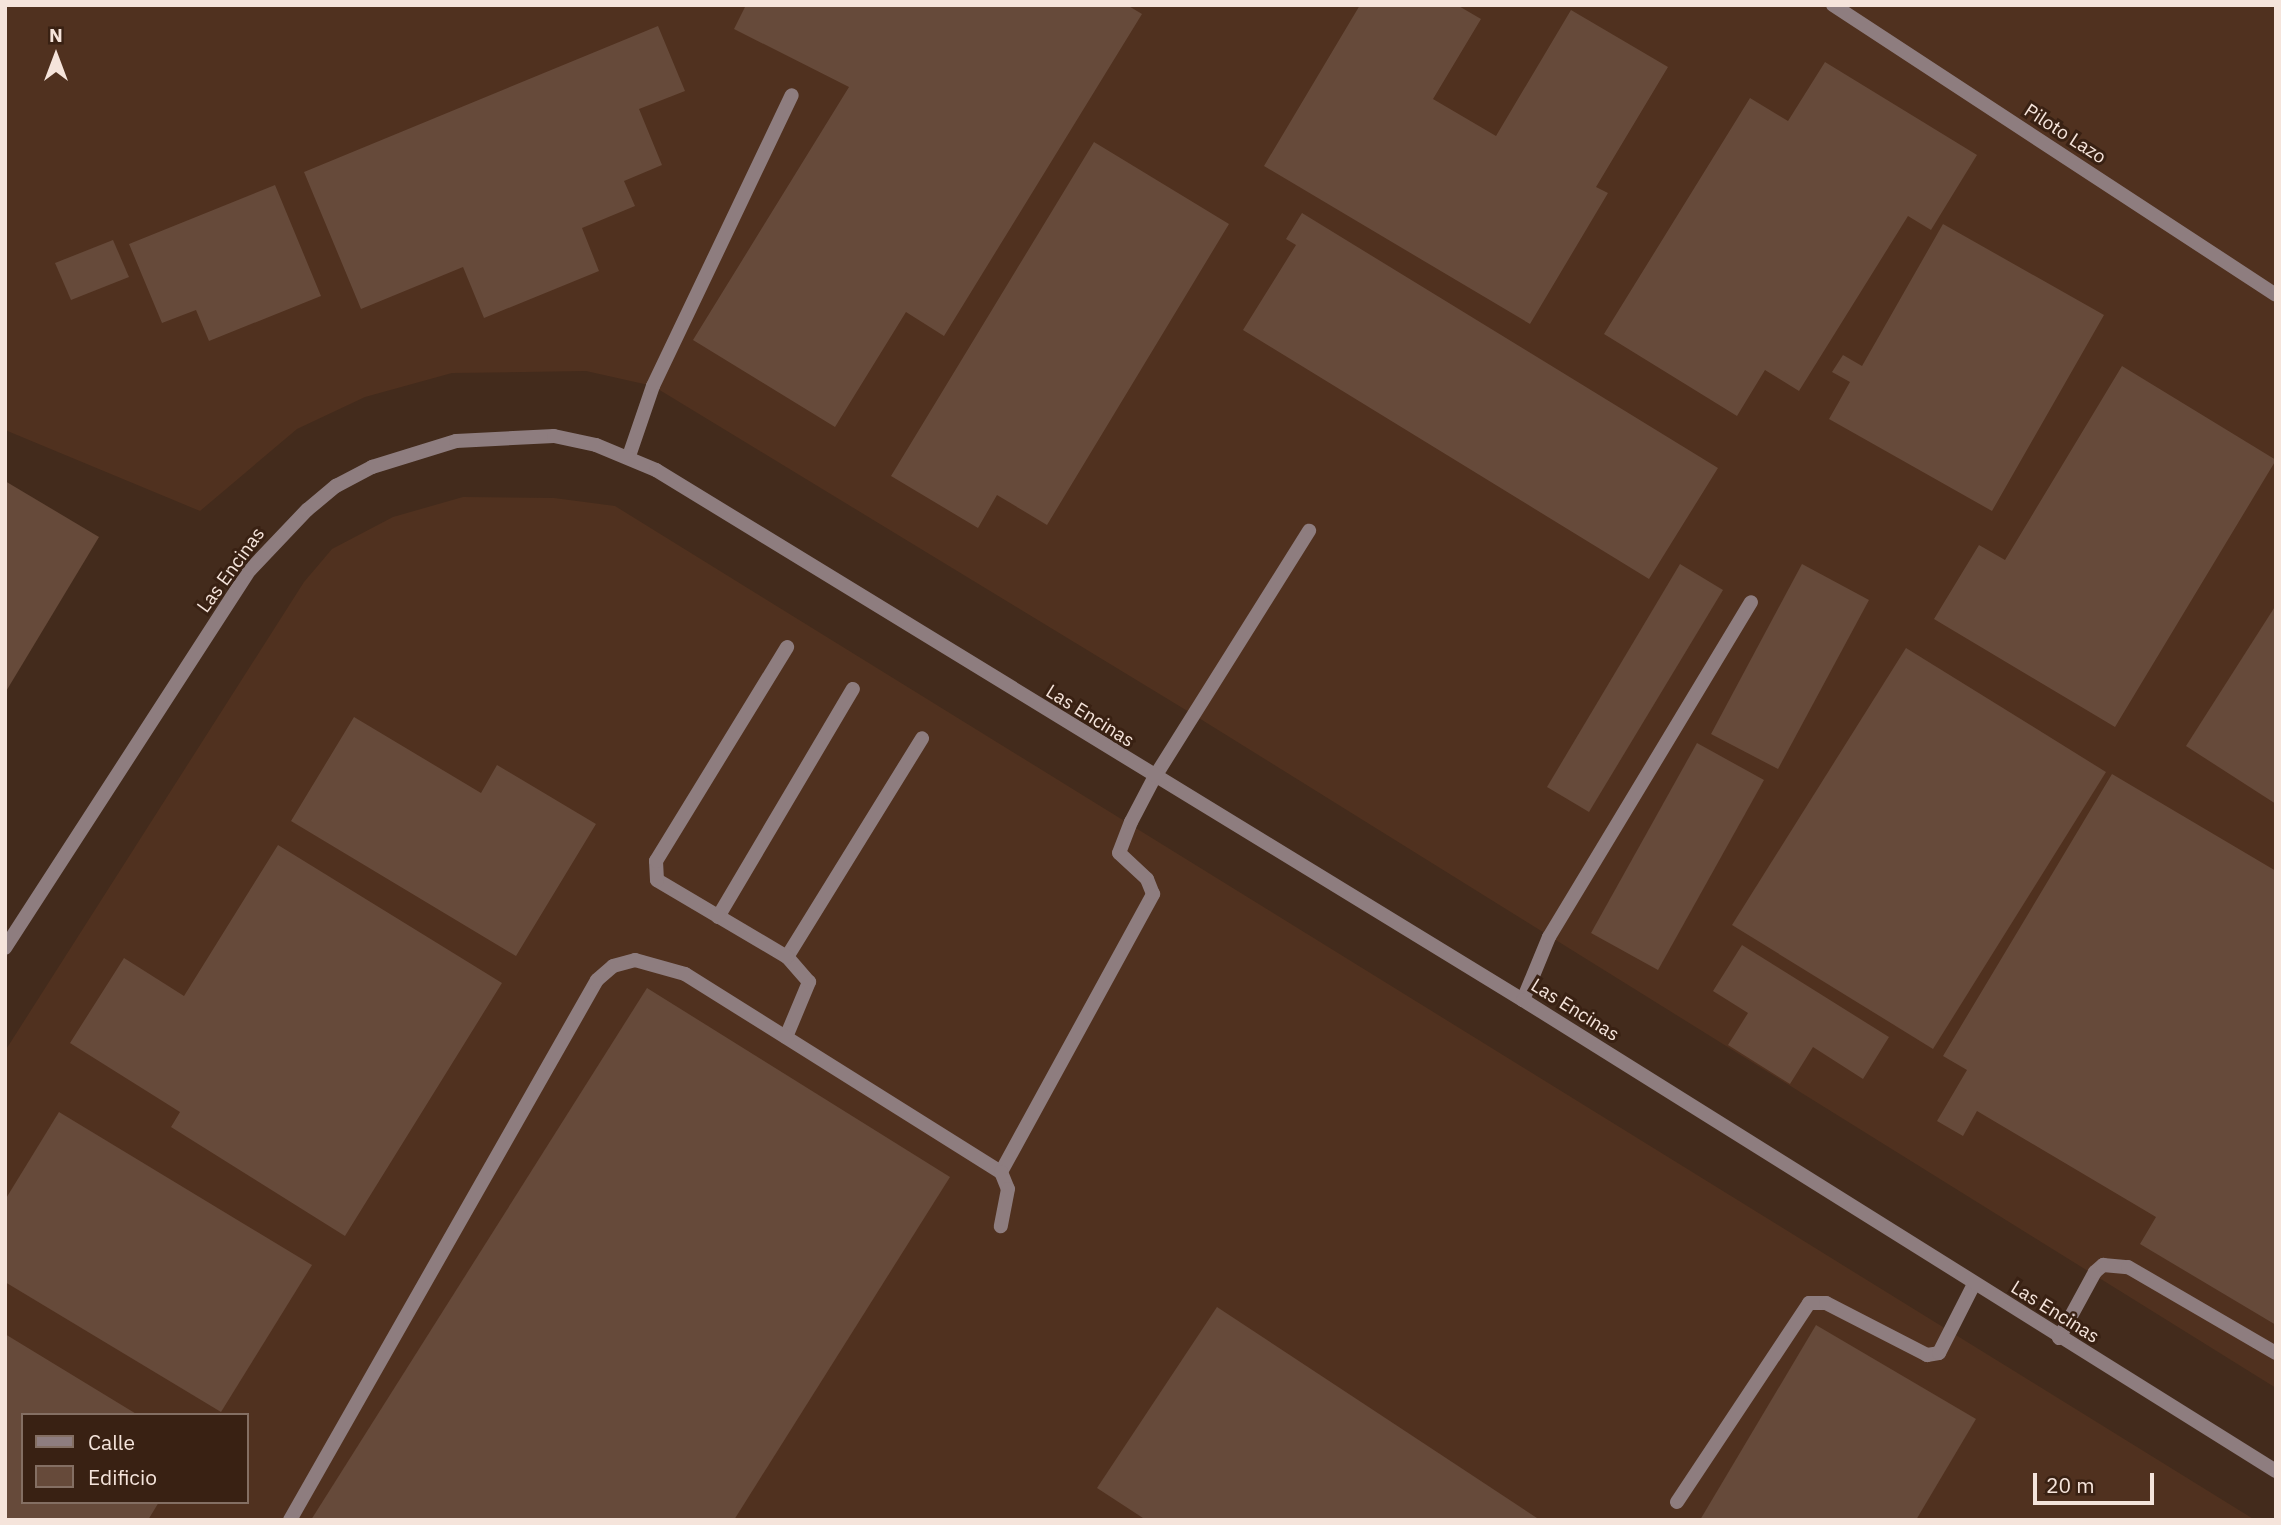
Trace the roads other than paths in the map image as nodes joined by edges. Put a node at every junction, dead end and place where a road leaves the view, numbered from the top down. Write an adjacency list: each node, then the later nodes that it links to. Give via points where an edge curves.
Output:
1 (1833, 5): 3 (street, Piloto Lazo)
2 (792, 94): 4 (street, via 653,386)
3 (2276, 295)
4 (629, 456): 10 (street, Las Encinas); 12 (street, Las Encinas, via 554,436 506,435 416,451 336,486 269,545 250,570)
5 (1309, 531): 10 (street)
6 (1751, 602): 14 (street, via 1549,937)
7 (787, 647): 11 (street, via 656,861 657,880)
8 (853, 689): 11 (street)
9 (922, 738): 13 (street)
10 (1154, 778): 14 (street, Las Encinas); 16 (street, via 1119,853 1147,879 1153,894)
11 (718, 917): 13 (street)
12 (5, 948)
13 (787, 957): 15 (street, via 809,982)
14 (1523, 1000): 18 (street, Las Encinas)
15 (786, 1037): 16 (street); 23 (street, via 685,974 635,960 613,966 597,980)
16 (1001, 1172): 17 (street, via 1007,1189)
17 (1001, 1226)
18 (1974, 1284): 19 (street, Las Encinas); 22 (street, via 1939,1353 1927,1354 1826,1303 1809,1303)
19 (2059, 1338): 20 (street, via 2095,1272 2103,1265 2127,1266); 21 (street, Las Encinas)
20 (2276, 1353)
21 (2276, 1471)
22 (1676, 1502)
23 (290, 1520)

